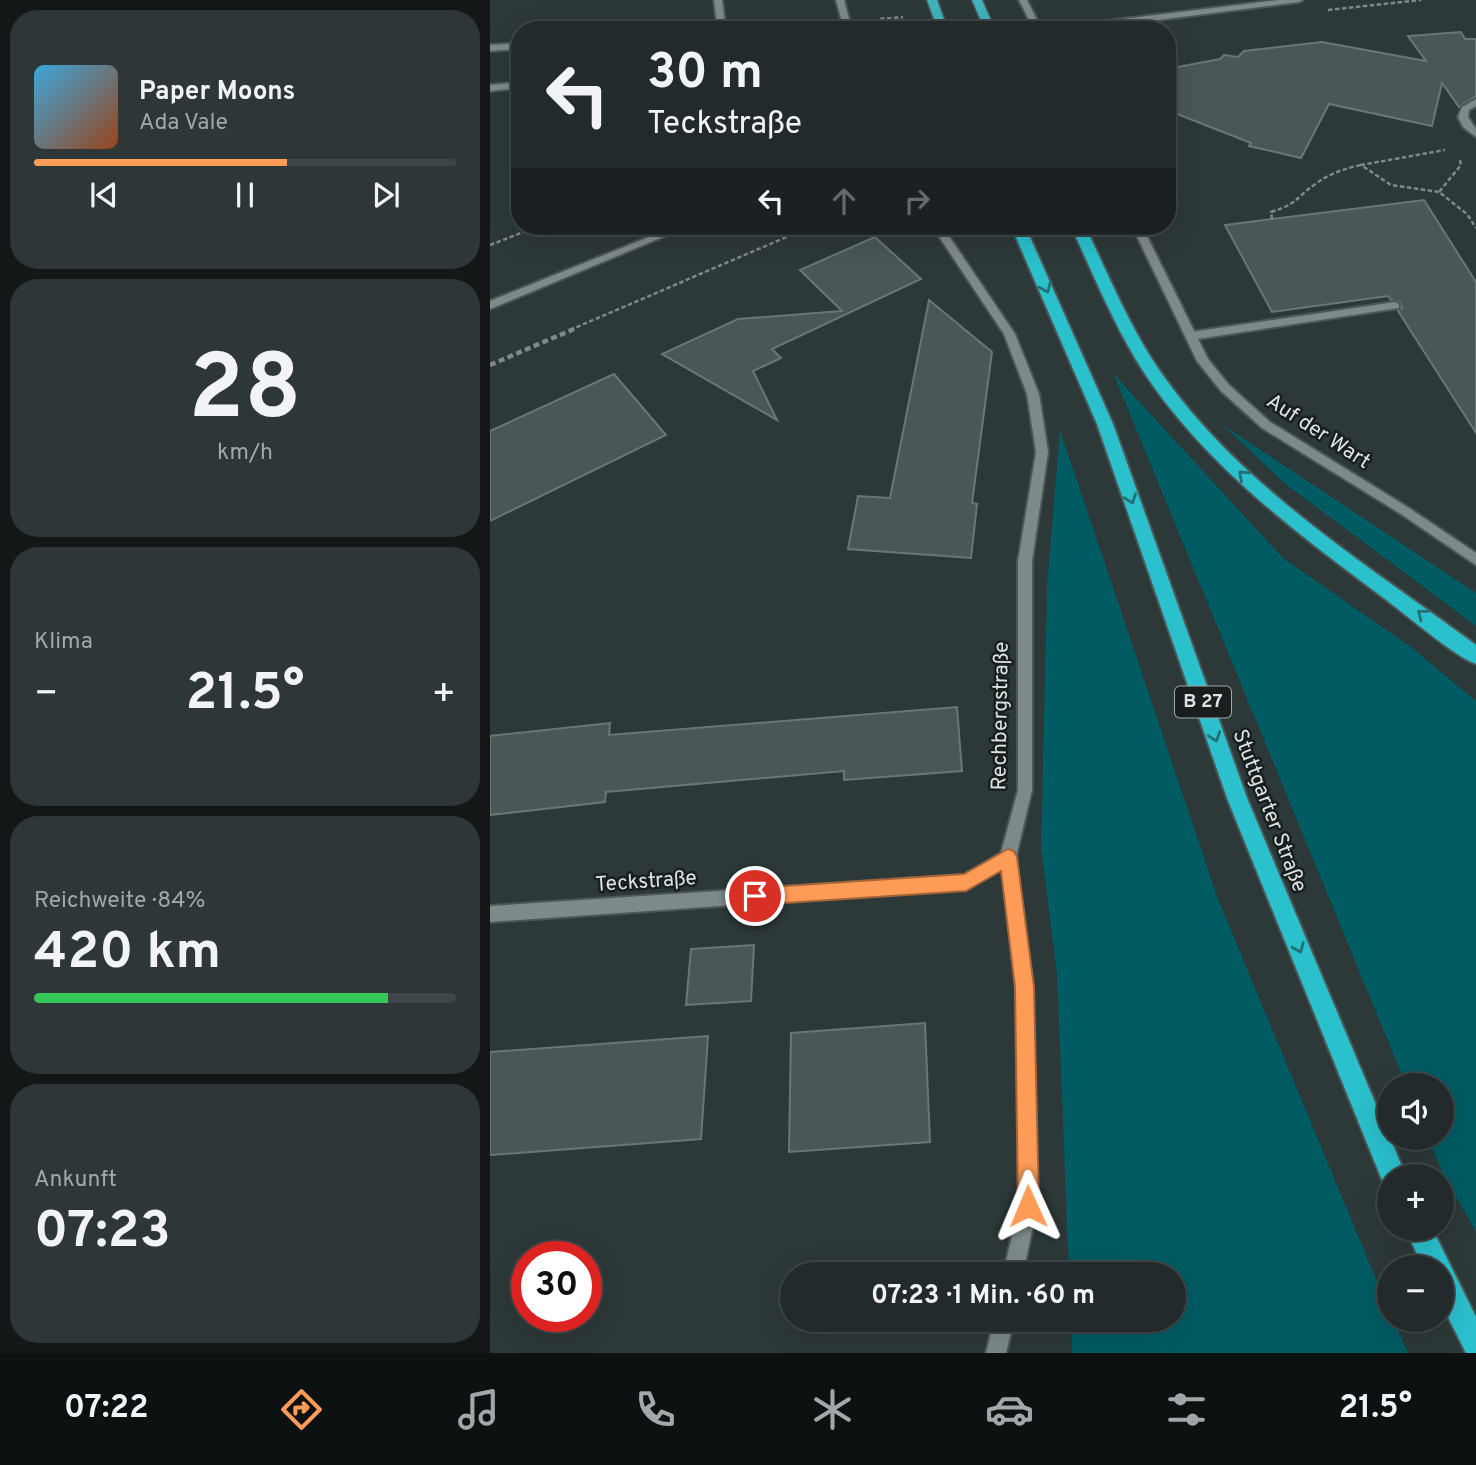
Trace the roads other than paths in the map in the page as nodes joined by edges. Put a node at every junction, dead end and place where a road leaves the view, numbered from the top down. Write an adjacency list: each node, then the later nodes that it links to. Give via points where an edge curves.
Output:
1 (718, 0): 7 (street)
2 (840, 0): 8 (street)
3 (932, 0): 9 (main road)
4 (977, 0): 10 (main road)
5 (1023, 0): 11 (street)
6 (1299, 0): 12 (street)
7 (720, 21)
8 (846, 21)
9 (940, 21)
10 (986, 21)
11 (1034, 21)
12 (1132, 21)
13 (511, 47): 14 (street)
14 (490, 48)
15 (511, 86): 16 (street)
16 (490, 88)
17 (1476, 102): 18 (street, via 1462,114 1463,122)
18 (1476, 134)
19 (662, 235): 24 (street)
20 (943, 235): 29 (street, Rechbergstraße, via 1009,334 1033,394 1042,452 1025,561 1025,790)
21 (1022, 235): 31 (highway, Stuttgarter Straße / B 27, one-way to 31, via 1105,424 1237,798)
22 (1082, 235): 28 (highway, one-way to 22, via 1291,519 1213,447 1161,385)
23 (1141, 235): 26 (street, Auf der Wart)
24 (490, 305)
25 (1395, 306): 26 (street)
26 (1191, 336): 27 (street, Auf der Wart, via 1203,361 1225,388 1266,425 1405,510)
27 (1476, 560)
28 (1476, 656)
29 (1008, 857): 30 (street, Teckstraße, via 966,882); 32 (street, Rechbergstraße, via 1024,987 1028,1206)
30 (490, 914)
31 (1388, 1164)
32 (1016, 1262)
33 (1454, 1301): 35 (highway)
34 (1001, 1332): 36 (street)
35 (1476, 1345)
36 (996, 1353)

